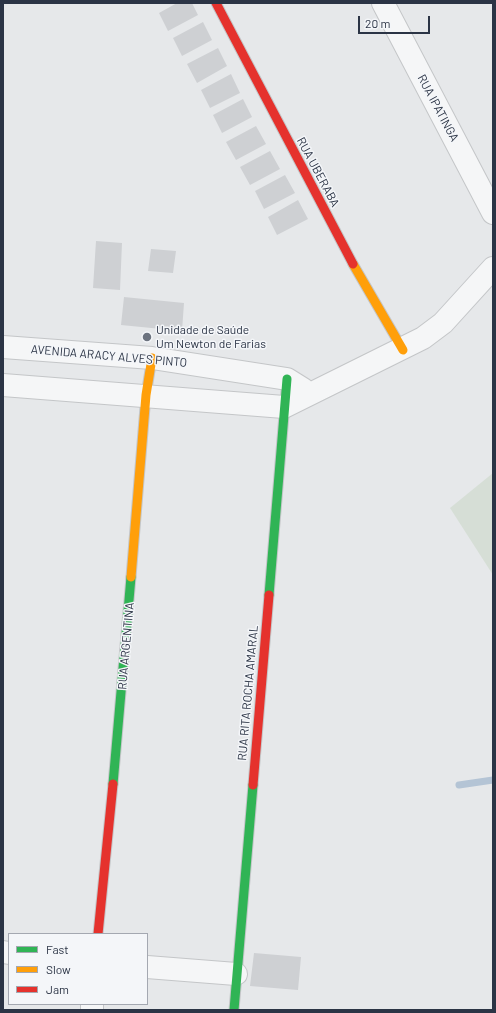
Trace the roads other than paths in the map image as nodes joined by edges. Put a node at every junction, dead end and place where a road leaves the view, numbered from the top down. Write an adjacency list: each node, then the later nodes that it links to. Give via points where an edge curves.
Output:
1 (216, 3): 6 (street, RUA UBERABA, via 362,281)
2 (383, 3): 3 (street, RUA IPATINGA)
3 (493, 213)
4 (493, 268): 6 (street, via 443,323)
5 (3, 347): 7 (street); 8 (street, AVENIDA ARACY ALVES PINTO)
6 (403, 350): 11 (street)
7 (3, 352)
8 (152, 358): 9 (street, AVENIDA ARACY ALVES PINTO); 12 (street, RUA ARGENTINA)
9 (287, 379): 11 (street); 13 (street, RUA RITA ROCHA AMARAL)
10 (3, 385): 12 (street)
11 (310, 394): 13 (street)
12 (146, 395): 13 (street); 14 (street, RUA ARGENTINA, via 119,723)
13 (284, 407): 16 (street, RUA RITA ROCHA AMARAL)
14 (98, 933)
15 (148, 967): 16 (street)
16 (236, 974): 17 (street, RUA RITA ROCHA AMARAL)
17 (234, 1010)

